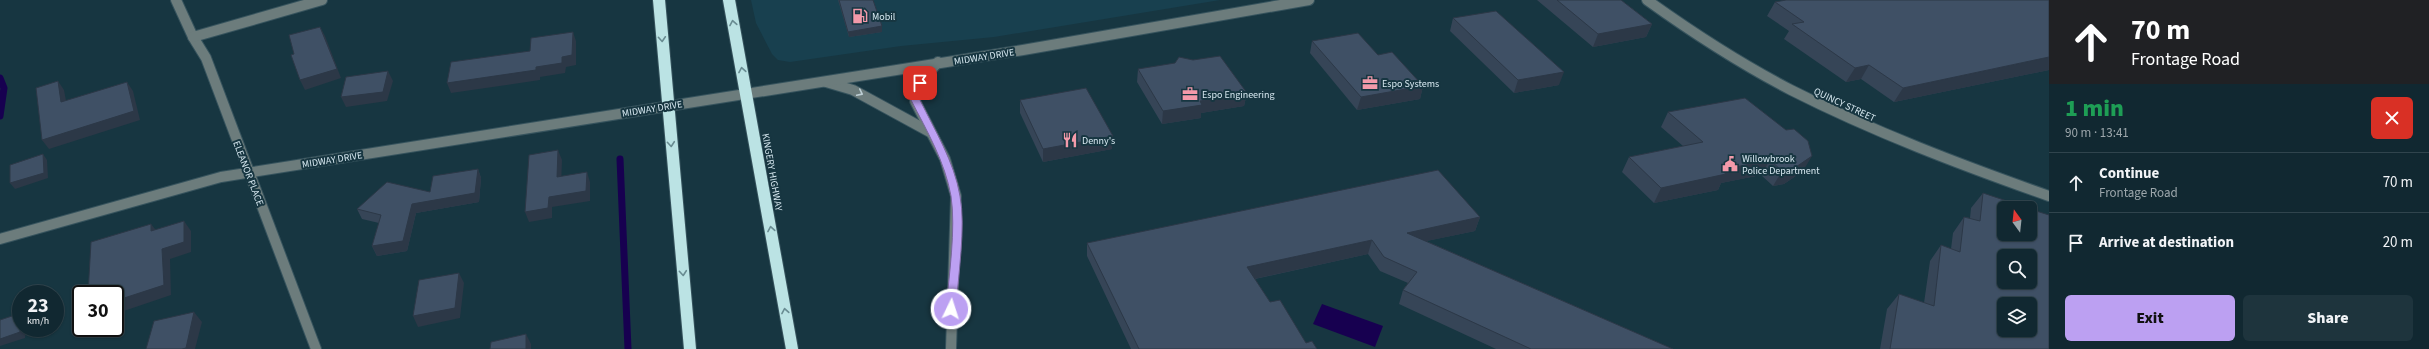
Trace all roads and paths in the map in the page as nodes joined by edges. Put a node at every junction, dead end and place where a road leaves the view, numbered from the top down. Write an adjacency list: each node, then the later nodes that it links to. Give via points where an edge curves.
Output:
1 (176, 0): 7 (street, ELEANOR PLACE)
2 (322, 0): 7 (street)
3 (659, 0): 11 (highway, one-way to 11)
4 (729, 0): 10 (highway, KINGERY HIGHWAY, one-way to 4)
5 (1309, 0): 8 (street, MIDWAY DRIVE)
6 (1647, 0): 14 (street, QUINCY STREET, via 1730,56 1807,99 1932,154)
7 (194, 37): 13 (street, ELEANOR PLACE, via 206,58)
8 (938, 62): 9 (street, MIDWAY DRIVE); 12 (street, via 920,83 915,100)
9 (823, 81): 10 (street, MIDWAY DRIVE); 12 (street, one-way to 12, via 853,90)
10 (746, 94): 11 (street, MIDWAY DRIVE); 18 (highway, KINGERY HIGHWAY, one-way to 10)
11 (668, 105): 13 (street, MIDWAY DRIVE); 17 (highway, one-way to 17)
12 (930, 132): 19 (street, via 945,159 956,196)
13 (249, 172): 15 (street, MIDWAY DRIVE, via 179,188); 16 (street, ELEANOR PLACE)
14 (2049, 196)
15 (0, 239)
16 (316, 349)
17 (690, 349)
18 (792, 349)
19 (951, 349)

